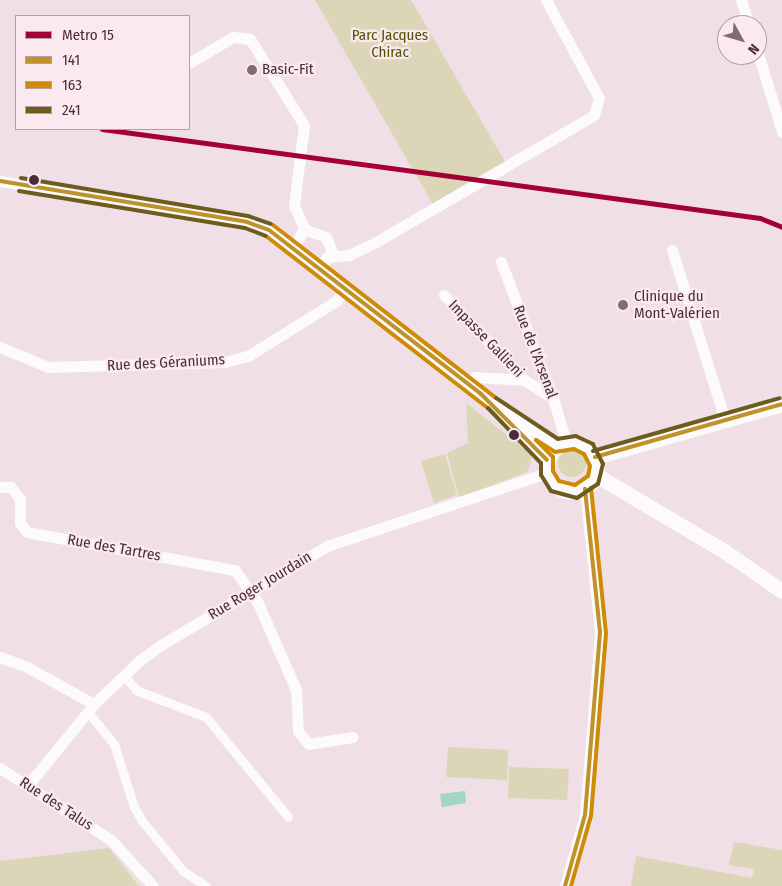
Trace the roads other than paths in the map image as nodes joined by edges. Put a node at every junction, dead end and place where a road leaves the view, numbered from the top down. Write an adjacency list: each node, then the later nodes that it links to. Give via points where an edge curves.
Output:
1 (546, 0): 11 (street, via 599,98 594,115 376,242 349,255)
2 (741, 0): 3 (street)
3 (746, 15)
4 (190, 62): 8 (street, via 234,37 245,36 256,44 304,125 294,205)
5 (762, 65): 6 (street)
6 (782, 132)
7 (0, 181): 9 (street, via 247,222 269,230)
8 (304, 229): 9 (street); 11 (street, via 326,237)
9 (293, 248): 13 (street)
10 (672, 250): 22 (street)
11 (333, 255): 13 (street)
12 (501, 262): 19 (street, Rue de l'Arsenal)
13 (318, 270): 14 (street)
14 (344, 291): 16 (street, Rue des Géraniums, via 336,301 248,356 224,362 48,368); 18 (street)
15 (444, 296): 17 (street, Impasse Gallieni)
16 (0, 347)
17 (524, 380): 18 (street, via 475,376); 19 (street, Impasse Gallieni)
18 (468, 384): 20 (street)
19 (553, 398): 23 (street, Rue de l'Arsenal)
20 (492, 403): 23 (street); 25 (street)
21 (782, 404): 22 (street)
22 (725, 420): 24 (street)
23 (562, 444): 24 (street, via 584,444); 25 (street)
24 (595, 457): 26 (street)
25 (547, 467): 28 (street, via 552,483 563,490); 30 (street, Rue Roger Jourdain, via 327,546)
26 (596, 475): 28 (street); 29 (street, via 724,551)
27 (0, 487): 30 (street, Rue des Tartres, via 11,487 20,498 20,523 27,532 235,570)
28 (585, 489): 40 (street, via 600,632 586,802)
29 (782, 591)
30 (250, 592): 32 (street, Rue Roger Jourdain, via 161,644); 34 (street, via 257,600 296,690 298,731 308,744)
31 (0, 657): 33 (street, via 27,667)
32 (124, 675): 33 (street, Rue Roger Jourdain); 37 (street, via 136,690 206,717)
33 (91, 708): 36 (street, Rue Roger Jourdain); 39 (street, via 114,744 134,807 142,821 182,871)
34 (352, 737)
35 (0, 768): 36 (street, Rue des Talus)
36 (28, 785): 38 (street, Rue des Talus, via 111,840)
37 (288, 817)
38 (152, 886)
39 (206, 886)
40 (565, 886)

